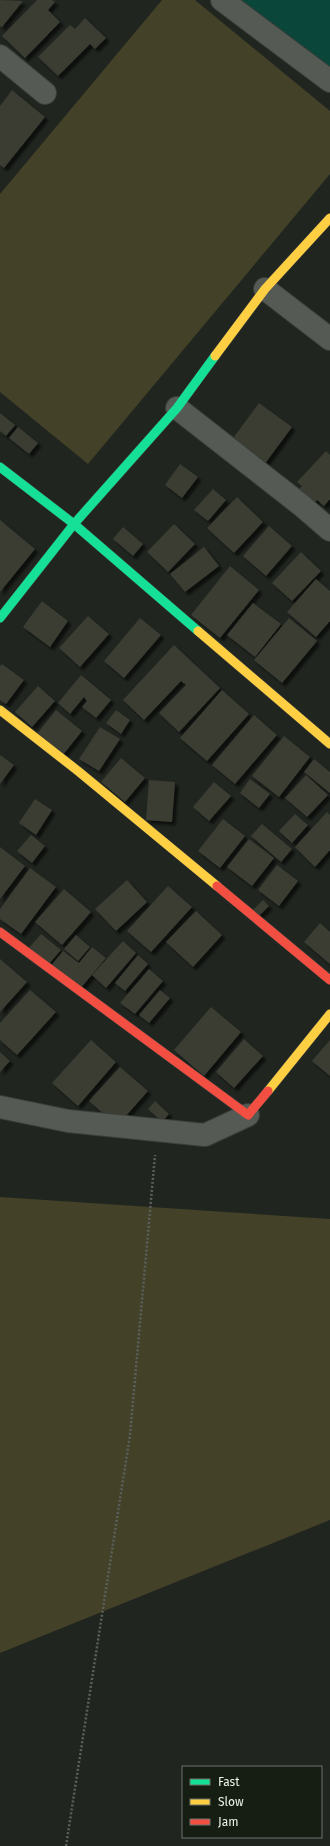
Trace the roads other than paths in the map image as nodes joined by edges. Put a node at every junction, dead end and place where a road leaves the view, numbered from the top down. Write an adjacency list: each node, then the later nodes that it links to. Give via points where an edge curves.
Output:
1 (222, 0): 3 (street)
2 (0, 56): 4 (street)
3 (330, 81)
4 (45, 93)
5 (330, 218): 6 (street)
6 (265, 289): 7 (street); 8 (street)
7 (330, 339)
8 (177, 408): 10 (street); 11 (street)
9 (0, 467): 10 (street)
10 (74, 524): 12 (street); 14 (street)
11 (330, 530)
12 (0, 618)
13 (0, 710): 16 (street, via 78,771)
14 (330, 744)
15 (0, 932): 19 (street)
16 (330, 980)
17 (330, 1014): 19 (street)
18 (0, 1107): 19 (street, via 68,1121 205,1135)
19 (248, 1115)

